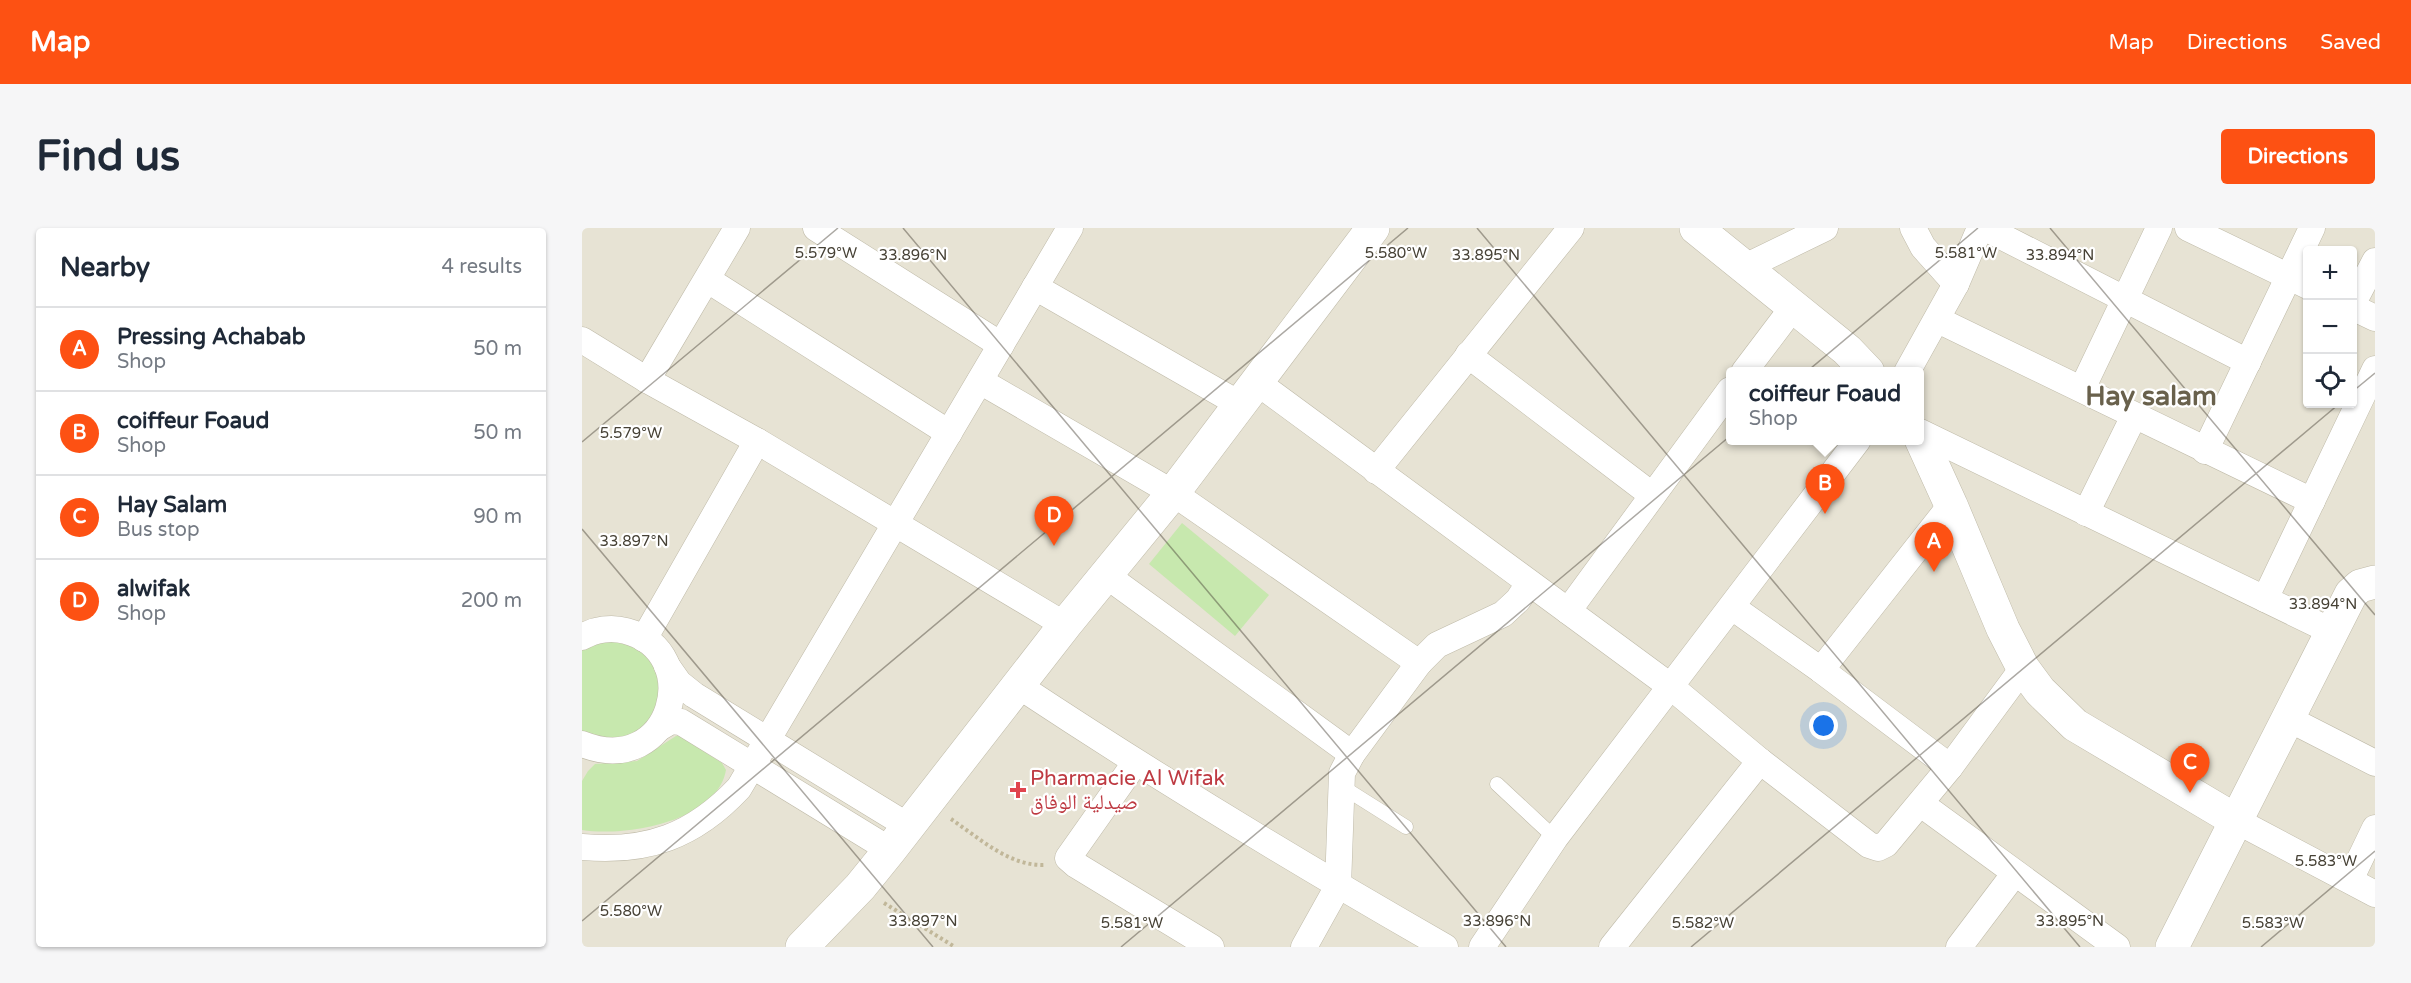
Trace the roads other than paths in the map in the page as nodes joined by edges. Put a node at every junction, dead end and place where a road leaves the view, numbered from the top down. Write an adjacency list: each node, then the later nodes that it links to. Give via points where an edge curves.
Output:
1 (737, 228): 16 (street)
2 (816, 228): 27 (street)
3 (1071, 228): 19 (street)
4 (1373, 228): 37 (street)
5 (1571, 228): 28 (street)
6 (1696, 228): 15 (street)
7 (1825, 228): 15 (street)
8 (1913, 228): 18 (street, via 1923,247)
9 (1980, 228): 18 (street)
10 (1985, 228): 20 (street)
11 (2159, 228): 20 (street)
12 (2188, 228): 17 (street)
13 (2312, 228): 17 (street)
14 (2375, 261): 21 (street)
15 (1745, 267): 22 (street)
16 (708, 280): 34 (street); 41 (street)
17 (2298, 282): 29 (street)
18 (1956, 284): 25 (street)
19 (1035, 287): 27 (street); 37 (street)
20 (2125, 299): 29 (street); 36 (street)
21 (2355, 300)
22 (1794, 306): 30 (street); 31 (street)
23 (2357, 309): 24 (street)
24 (2375, 318)
25 (1938, 320): 32 (street); 36 (street)
26 (582, 340): 34 (street)
27 (1001, 345): 35 (street)
28 (1468, 355): 47 (street); 49 (street)
29 (2248, 362): 46 (street)
30 (1748, 367)
31 (1863, 367)
32 (1910, 367)
33 (2375, 369): 38 (street)
34 (647, 380): 43 (street)
35 (980, 381): 41 (street); 48 (street)
36 (2082, 389): 40 (street)
37 (1249, 394): 47 (street); 48 (street)
38 (2369, 394): 50 (street)
39 (1726, 397): 49 (street)
40 (2134, 416): 46 (street); 52 (street)
41 (949, 433): 53 (street)
42 (1924, 437): 52 (street)
43 (757, 441): 53 (street); 63 (street)
44 (1924, 444): 51 (street)
45 (1855, 445): 58 (street)
46 (2205, 451): 50 (street)
47 (1376, 471): 56 (street)
48 (1173, 493): 54 (street); 64 (street)
49 (1652, 495): 59 (street)
50 (2312, 501): 57 (street)
51 (1951, 505): 66 (street); 67 (street)
52 (2086, 513): 57 (street)
53 (896, 523): 60 (street); 72 (street)
54 (1107, 576): 60 (street); 74 (street)
55 (2375, 582): 61 (street, via 2360,586 2351,594)
56 (1529, 583): 59 (street); 64 (street, via 1503,614 1437,645)
57 (2265, 599): 61 (street)
58 (1732, 607): 67 (street); 69 (street)
59 (1568, 611): 69 (street)
60 (1065, 625): 68 (street)
61 (2331, 631): 70 (street)
62 (582, 637): 63 (street, via 604,629 623,630)
63 (644, 639): 65 (street)
64 (1419, 663): 74 (street)
65 (667, 666): 71 (street, via 672,698); 72 (street, via 694,695)
66 (2023, 668): 79 (street); 83 (street, via 2075,725)
67 (1821, 670): 79 (street)
68 (1019, 686): 76 (street); 84 (street)
69 (1670, 686): 75 (street); 87 (street)
70 (2287, 718): 77 (street); 83 (street)
71 (659, 728): 73 (street, via 647,740 623,750 598,750); 78 (street, via 670,721 681,722)
72 (767, 740): 78 (street); 84 (street)
73 (582, 744)
74 (1352, 754): 81 (street, via 1342,773)
75 (1760, 761): 82 (street, via 1878,848); 98 (street)
76 (1135, 763): 91 (street); 94 (street, via 1068,858)
77 (2375, 763)
78 (753, 766): 84 (street); 88 (street, via 722,807 679,834 631,848)
79 (1950, 767): 82 (street)
80 (1497, 784): 87 (lane)
81 (1341, 786): 85 (lane); 91 (street)
82 (1921, 804): 89 (street)
83 (2237, 821): 90 (street); 101 (street)
84 (908, 826): 93 (street, via 860,887)
85 (1406, 826)
86 (2375, 828): 90 (street)
87 (1555, 838): 97 (street)
88 (582, 848)
89 (2015, 873): 99 (street); 100 (street)
90 (2349, 880): 92 (street)
91 (1338, 886): 95 (street); 96 (street)
92 (2375, 894)
93 (802, 947)
94 (1211, 947)
95 (1304, 947)
96 (1445, 947)
97 (1482, 947)
98 (1612, 947)
99 (1959, 947)
100 (2117, 947)
101 (2172, 947)

